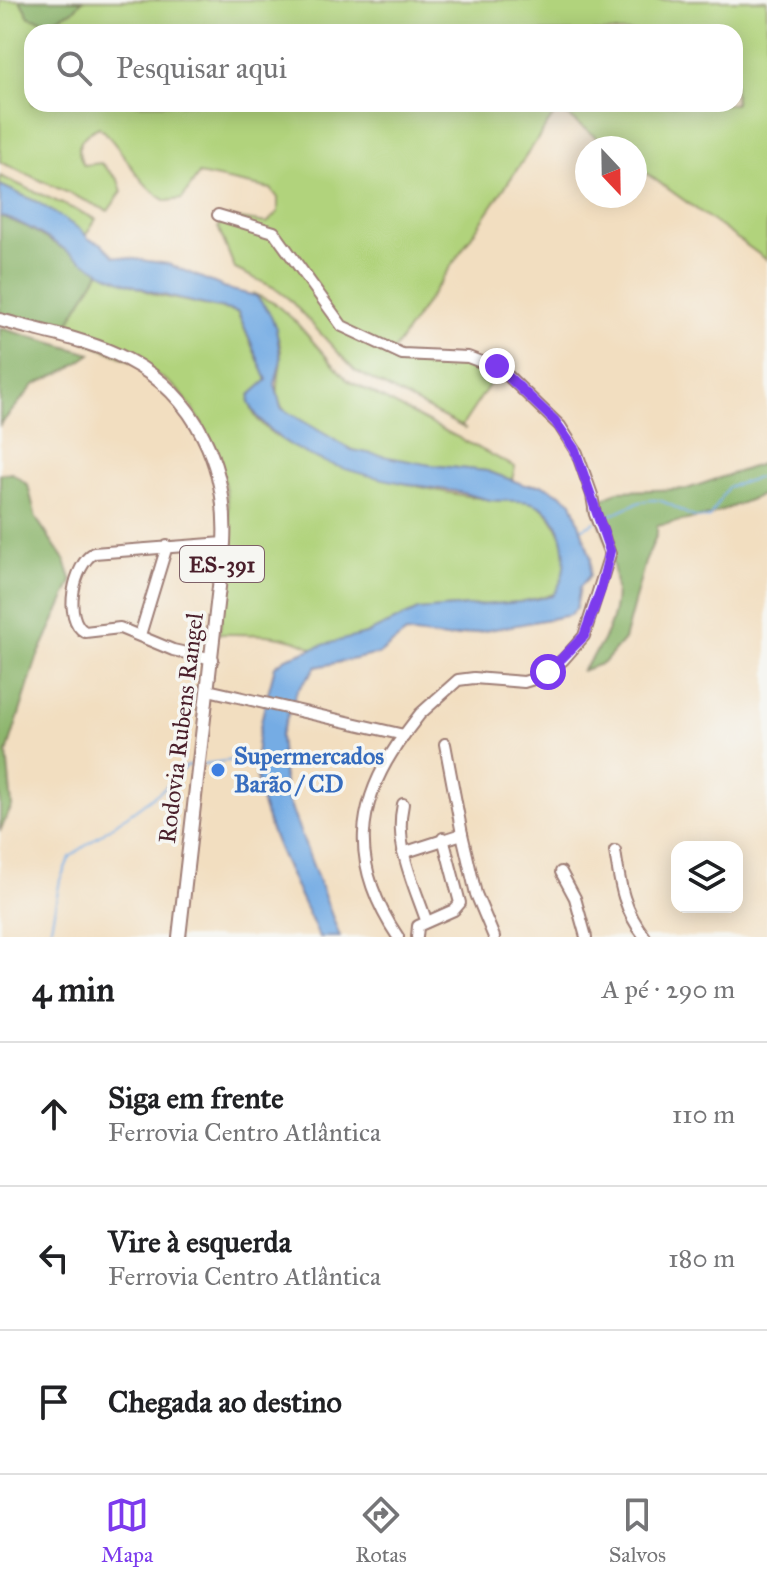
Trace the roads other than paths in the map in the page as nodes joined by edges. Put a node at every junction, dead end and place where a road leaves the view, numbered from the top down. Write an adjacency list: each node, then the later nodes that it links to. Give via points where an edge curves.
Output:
1 (218, 215): 8 (street, via 274,232 342,326 402,354 468,357 497,366 560,426 577,453 610,554 584,636 537,678 458,680)
2 (0, 320): 3 (main road, Rodovia Rubens Rangel / ES-391, via 127,359 173,393 197,423 219,473)
3 (224, 543): 4 (street); 6 (main road, Rodovia Rubens Rangel / ES-391)
4 (167, 546): 5 (street); 5 (street, via 94,553 81,567 71,614 79,629 91,633 120,628)
5 (140, 635): 6 (street)
6 (213, 659): 7 (main road, Rodovia Rubens Rangel / ES-391)
7 (208, 690): 8 (street); 17 (main road, Rodovia Rubens Rangel / ES-391)
8 (404, 735): 18 (street, via 370,791 363,818 371,890)
9 (445, 744): 11 (street)
10 (403, 804): 14 (street)
11 (462, 834): 12 (street); 20 (street, via 476,894)
12 (443, 838): 14 (street); 16 (street, via 460,903)
13 (615, 851): 22 (street, via 622,898)
14 (403, 853): 16 (street)
15 (561, 872): 21 (street)
16 (426, 920): 19 (street, via 416,930)
17 (179, 937)
18 (398, 937)
19 (417, 937)
20 (494, 937)
21 (586, 937)
22 (645, 937)

